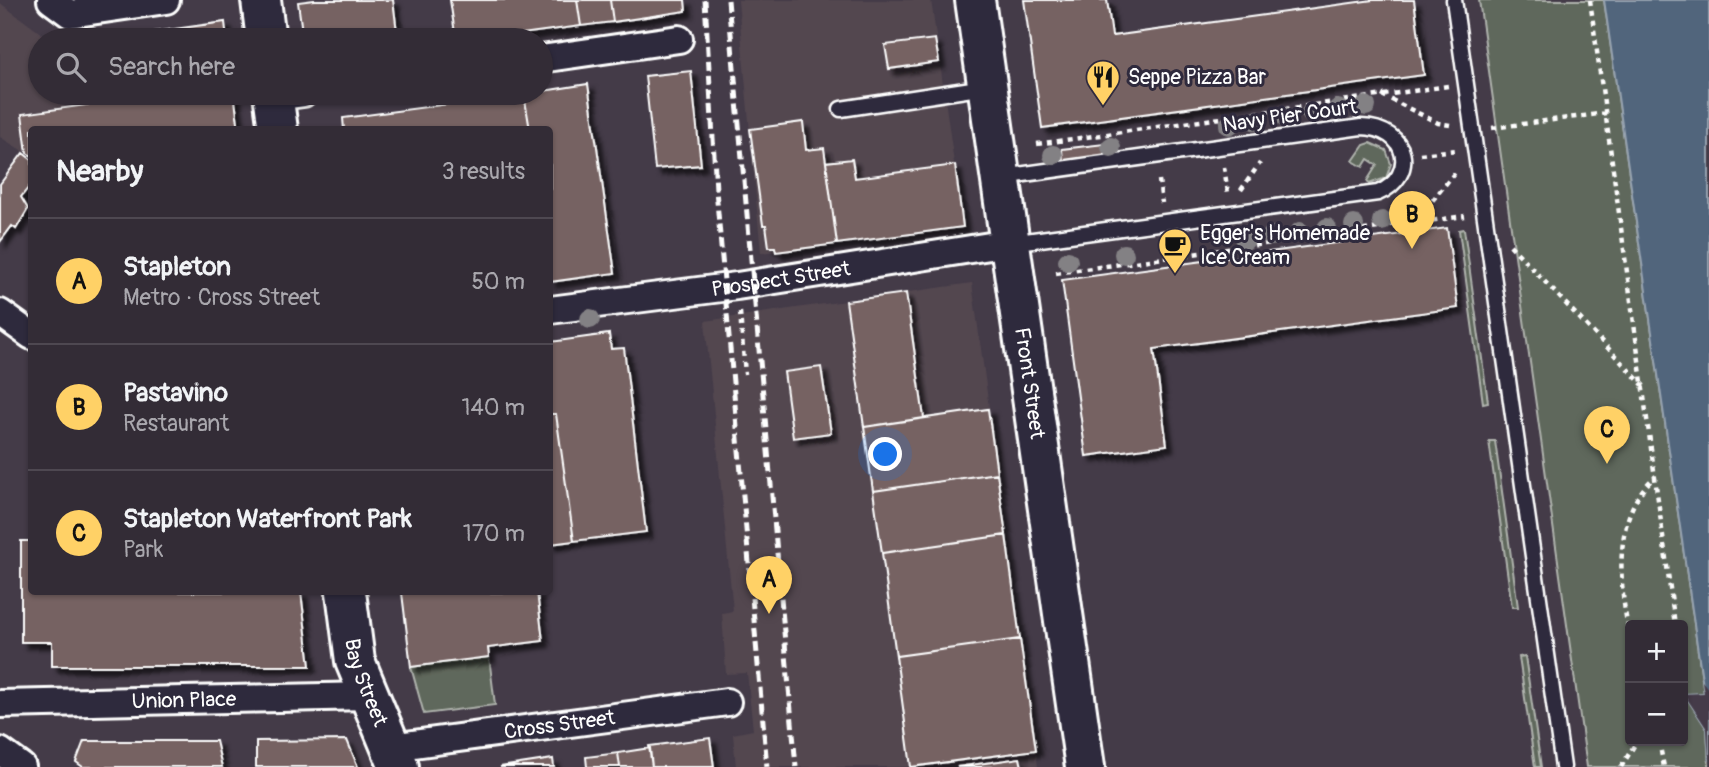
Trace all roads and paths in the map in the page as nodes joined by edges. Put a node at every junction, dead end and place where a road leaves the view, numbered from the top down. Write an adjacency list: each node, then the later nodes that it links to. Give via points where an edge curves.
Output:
1 (51, 0): 2 (street, via 70,14)
2 (166, 0)
3 (261, 0): 7 (street)
4 (975, 0): 11 (street, Front Street)
5 (1454, 0): 52 (lane)
6 (1590, 0): 14 (path)
7 (264, 28)
8 (679, 39): 9 (street)
9 (553, 57)
10 (1449, 86): 12 (path)
11 (987, 87): 13 (lane); 22 (street, Front Street)
12 (1381, 95): 15 (path, via 1438,123); 17 (path)
13 (841, 109)
14 (1606, 113): 16 (path); 38 (path)
15 (1454, 125)
16 (1491, 128)
17 (1037, 144)
18 (1457, 150): 19 (path)
19 (1419, 154)
20 (1223, 159): 25 (path)
21 (1460, 168): 29 (path, via 1432,201)
22 (1001, 177): 31 (street, Front Street); 31 (lane, Navy Pier Court, via 1361,127 1391,133 1402,156 1395,181 1378,193)
23 (1159, 180): 27 (path)
24 (1248, 181): 25 (path, via 1243,189)
25 (1228, 190): 26 (path)
26 (1228, 198)
27 (1164, 212)
28 (1466, 216): 29 (path)
29 (1401, 225): 32 (path)
30 (1507, 242): 38 (path)
31 (1009, 243): 33 (street, Prospect Street); 51 (street, Front Street)
32 (1056, 273)
33 (553, 310)
34 (0, 313): 36 (street)
35 (740, 314): 37 (path)
36 (28, 333)
37 (745, 374)
38 (1644, 387): 39 (path)
39 (1656, 476): 41 (path, via 1633,505 1624,537 1622,589); 42 (path)
40 (346, 595): 43 (street, Bay Street, via 355,661)
41 (1627, 620)
42 (1674, 620)
43 (368, 696): 45 (street, Union Place); 49 (street, Bay Street)
44 (727, 702): 49 (street, Cross Street)
45 (0, 704)
46 (1634, 746): 53 (path)
47 (1660, 746): 54 (path)
48 (0, 751): 50 (street)
49 (395, 757)
50 (22, 767)
51 (1084, 767)
52 (1563, 767)
53 (1621, 767)
54 (1664, 767)

